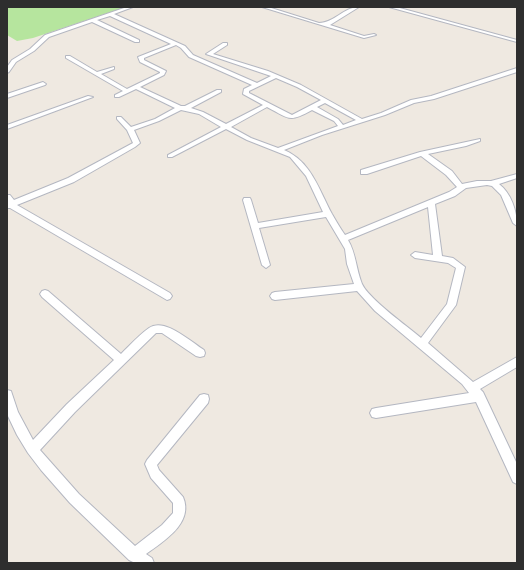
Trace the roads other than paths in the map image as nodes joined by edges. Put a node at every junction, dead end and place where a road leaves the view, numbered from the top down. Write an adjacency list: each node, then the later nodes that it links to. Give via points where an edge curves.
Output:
1 (131, 7): 5 (street)
2 (264, 7): 7 (street)
3 (357, 7): 7 (street, via 328,24)
4 (391, 7): 10 (street)
5 (109, 14): 6 (street); 11 (street)
6 (92, 20): 9 (street); 15 (street, via 45,37 32,50)
7 (323, 24): 8 (street, via 364,37)
8 (374, 35)
9 (137, 41)
10 (517, 41)
11 (175, 44): 22 (street, via 185,48 191,56); 23 (street, via 141,57 142,61 163,72)
12 (225, 44): 20 (street, via 209,54)
13 (68, 57): 19 (street)
14 (7, 58): 15 (street)
15 (14, 61): 18 (street)
16 (112, 68): 19 (street)
17 (517, 70): 34 (street, via 413,102)
18 (7, 71)
19 (98, 74): 25 (street)
20 (276, 76): 22 (street); 29 (street)
21 (43, 84): 26 (street)
22 (257, 85): 30 (street, via 246,90 246,94)
23 (136, 88): 25 (street); 31 (street)
24 (219, 90): 31 (street)
25 (127, 91): 27 (street)
26 (7, 96)
27 (117, 96)
28 (90, 97): 36 (street)
29 (326, 100): 32 (street); 34 (street)
30 (267, 105): 32 (street, via 292,117); 35 (street)
31 (183, 108): 35 (street, via 201,113); 38 (street)
32 (313, 108): 37 (street, via 336,120)
33 (119, 118): 38 (street)
34 (362, 121): 37 (street)
35 (226, 126): 40 (street); 42 (street)
36 (7, 127)
37 (342, 127): 40 (street)
38 (130, 130): 49 (street, via 136,145 71,180)
39 (478, 140): 41 (street)
40 (279, 150): 51 (street, via 292,156 305,169)
41 (422, 153): 43 (street); 47 (street, via 449,173)
42 (170, 156)
43 (364, 172)
44 (66, 176): 49 (street)
45 (517, 176): 46 (street)
46 (494, 183): 47 (street); 52 (street, via 506,198)
47 (460, 186): 50 (street, via 452,194)
48 (247, 200): 53 (street)
49 (9, 202): 60 (street)
50 (431, 203): 54 (street); 56 (street)
51 (328, 214): 53 (street); 54 (street)
52 (517, 223)
53 (255, 226): 57 (street)
54 (343, 239): 58 (street, via 349,249)
55 (415, 255): 56 (street)
56 (438, 258): 62 (street, via 450,260 461,267 450,305)
57 (266, 265)
58 (359, 287): 61 (street); 62 (street, via 378,308)
59 (45, 294): 64 (street)
60 (167, 296)
61 (276, 296)
62 (421, 345): 66 (street, via 466,381)
63 (200, 353): 64 (street, via 159,328 152,330)
64 (121, 360): 70 (street)
65 (517, 362): 66 (street, via 494,374)
66 (475, 392): 69 (street); 71 (street)
67 (7, 395): 70 (street, via 19,428)
68 (204, 399): 72 (street, via 151,464 155,474 179,501 179,515 167,530)
69 (376, 413)
70 (33, 449): 72 (street, via 76,501)
71 (517, 478)
72 (134, 555): 73 (street)
73 (147, 563)

